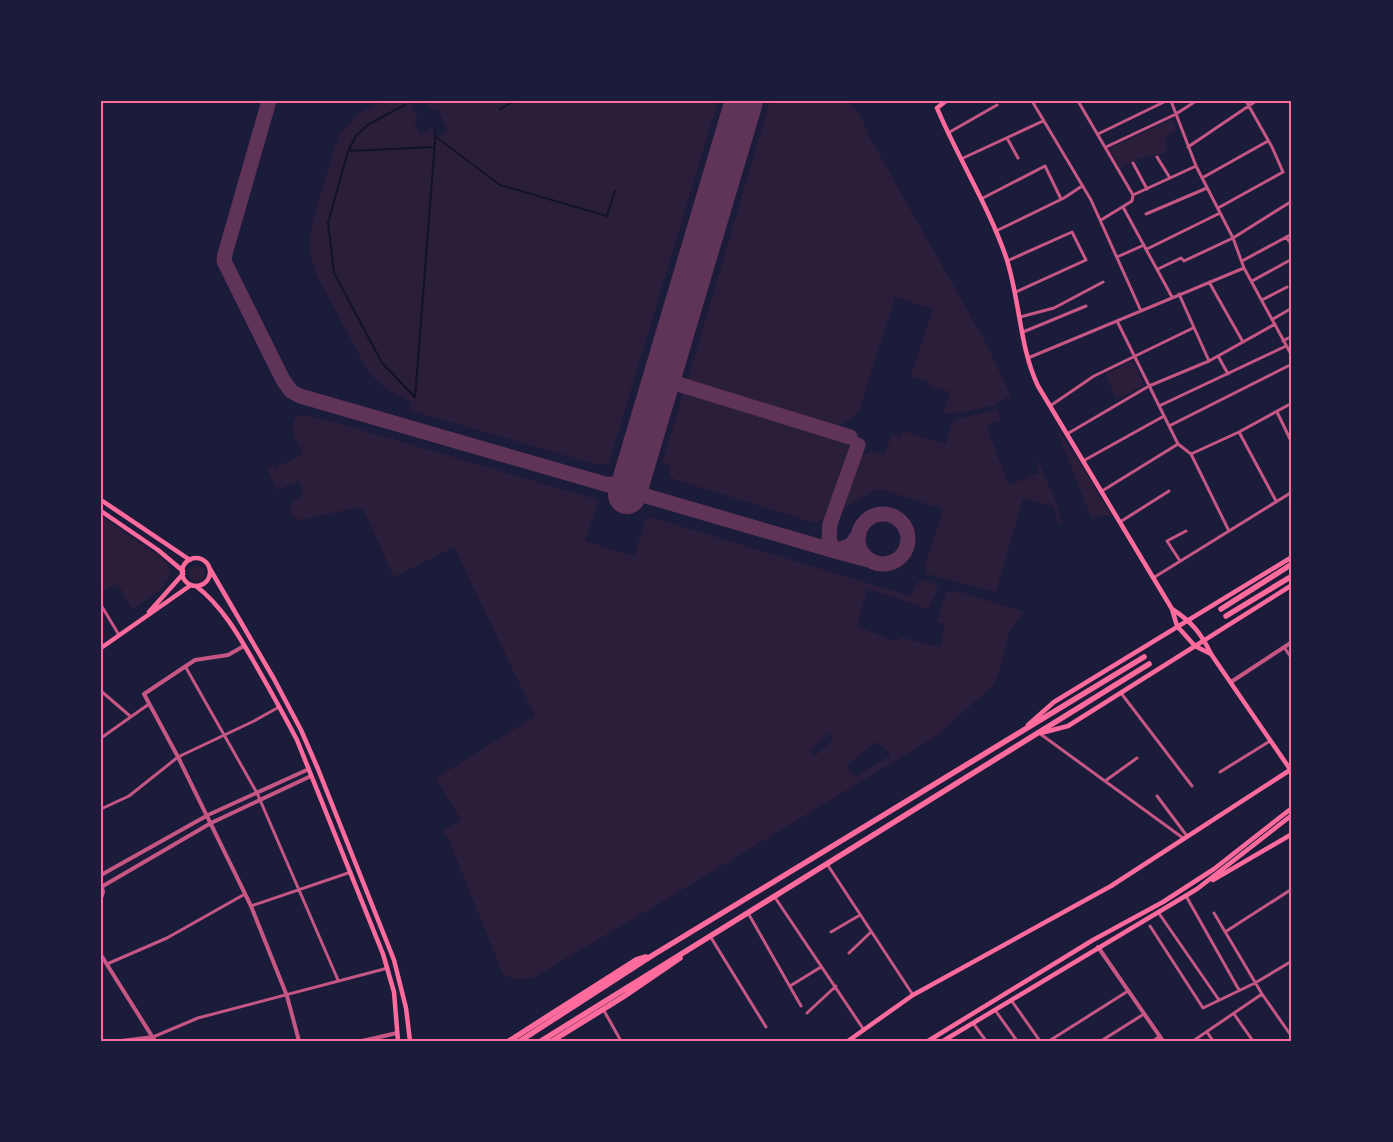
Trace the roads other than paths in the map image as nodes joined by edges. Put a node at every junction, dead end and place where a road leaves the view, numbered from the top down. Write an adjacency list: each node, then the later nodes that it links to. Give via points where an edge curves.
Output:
1 (934, 101): 12 (main road)
2 (946, 101): 12 (main road)
3 (1032, 101): 14 (street)
4 (1078, 101): 16 (street)
5 (1166, 101): 16 (street)
6 (1172, 101): 13 (street)
7 (1196, 101): 13 (street)
8 (1246, 101): 11 (street)
9 (1256, 101): 11 (street)
10 (997, 105): 15 (street)
11 (1249, 106): 18 (street); 20 (street)
12 (936, 108): 15 (main road)
13 (1176, 114): 19 (street); 20 (street)
14 (1044, 121): 17 (street); 28 (street)
15 (948, 133): 23 (main road)
16 (1098, 134): 19 (street)
17 (1008, 138): 22 (street); 23 (street)
18 (1268, 141): 27 (street); 36 (street, via 1283,172)
19 (1106, 147): 31 (street)
20 (1188, 147): 25 (street)
21 (1157, 157): 26 (street)
22 (1018, 158)
23 (961, 160): 32 (main road)
24 (1133, 162): 29 (street)
25 (1196, 166): 26 (street); 27 (street)
26 (1170, 178): 29 (street)
27 (1202, 178): 30 (street)
28 (1082, 186): 33 (street); 39 (street)
29 (1147, 188): 31 (street)
30 (1207, 188): 36 (street); 38 (street)
31 (1133, 195): 35 (street, via 1132,201)
32 (980, 199): 33 (street, via 1045,166); 40 (main road)
33 (1062, 199): 40 (street)
34 (1292, 201): 43 (street)
35 (1123, 207): 39 (street); 44 (street)
36 (1218, 208): 37 (street)
37 (1220, 213): 43 (street); 46 (street)
38 (1146, 214)
39 (1101, 220): 47 (street)
40 (996, 231): 49 (main road)
41 (1292, 234): 42 (street)
42 (1286, 237): 45 (street); 50 (street)
43 (1233, 238): 50 (street); 52 (street, via 1184,261 1181,258)
44 (1144, 245): 46 (street); 47 (street)
45 (1292, 245)
46 (1147, 249): 52 (street)
47 (1117, 257): 63 (street)
48 (1292, 259): 53 (street)
49 (1007, 261): 57 (main road); 57 (street, via 1072,232 1086,260)
50 (1242, 261): 51 (street)
51 (1244, 268): 53 (street); 55 (street)
52 (1158, 269): 59 (street)
53 (1252, 281): 60 (street)
54 (1103, 282): 64 (street, via 1054,308)
55 (1209, 282): 58 (street); 72 (street)
56 (1287, 287): 60 (street)
57 (1016, 292): 64 (main road)
58 (1179, 294): 59 (street); 68 (street)
59 (1172, 297): 63 (street)
60 (1262, 300): 65 (street)
61 (1086, 306): 69 (street)
62 (1292, 308): 65 (street)
63 (1141, 311): 66 (street)
64 (1020, 317): 69 (main road)
65 (1273, 319): 67 (street)
66 (1117, 321): 74 (street); 77 (street)
67 (1275, 324): 71 (street); 72 (street)
68 (1193, 328): 74 (street); 78 (street)
69 (1023, 332): 77 (main road)
70 (1292, 336): 71 (street)
71 (1283, 341): 73 (street)
72 (1244, 342): 75 (street)
73 (1286, 346): 76 (street); 80 (street)
74 (1134, 356): 81 (street); 83 (street, via 1094,376)
75 (1218, 356): 78 (street); 80 (street)
76 (1292, 356)
77 (1028, 358): 83 (main road, via 1030,371)
78 (1209, 361): 81 (street)
79 (1292, 364): 87 (street)
80 (1228, 374): 84 (street)
81 (1149, 386): 84 (street); 89 (street)
82 (1292, 403): 85 (street)
83 (1050, 406): 89 (main road)
84 (1159, 406): 86 (street)
85 (1277, 412): 88 (street); 90 (street)
86 (1164, 416): 87 (street); 93 (street)
87 (1169, 426): 91 (street)
88 (1239, 432): 92 (street); 98 (street)
89 (1067, 434): 93 (main road)
90 (1292, 443)
91 (1178, 444): 92 (street); 95 (street)
92 (1191, 454): 102 (street)
93 (1083, 461): 95 (main road)
94 (1169, 491): 100 (street)
95 (1102, 492): 100 (main road)
96 (1292, 492): 98 (street)
97 (101, 500): 104 (main road)
98 (1276, 501): 102 (street)
99 (101, 511): 108 (main road, via 158,550)
100 (1120, 522): 110 (main road)
101 (1186, 531): 105 (street, via 1168,541)
102 (1230, 531): 105 (street)
103 (1292, 556): 118 (main road)
104 (190, 560): 107 (main road, via 204,560); 108 (main road)
105 (1180, 561): 110 (street)
106 (1292, 564): 115 (highway)
107 (210, 570): 111 (main road, via 207,581); 132 (main road)
108 (183, 572): 111 (main road, via 187,582); 117 (main road)
109 (1292, 576): 116 (highway)
110 (1153, 578): 114 (main road)
111 (193, 585): 117 (main road); 123 (main road, via 215,602)
112 (1292, 586): 121 (main road)
113 (101, 605): 120 (street)
114 (1172, 609): 118 (main road); 119 (main road)
115 (1221, 609)
116 (1226, 616)
117 (144, 619): 120 (main road)
118 (1188, 620): 119 (main road); 121 (main road)
119 (1177, 626): 124 (main road); 142 (main road, via 1054,702)
120 (118, 635): 126 (main road)
121 (1204, 640): 124 (main road); 127 (main road)
122 (1292, 642): 125 (street)
123 (244, 646): 131 (street, via 228,655 194,660); 134 (main road)
124 (1195, 646): 127 (main road); 136 (main road)
125 (1284, 647): 129 (street); 133 (street)
126 (101, 648)
127 (1211, 654): 133 (main road)
128 (1144, 657): 142 (highway)
129 (1292, 659)
130 (1149, 664): 140 (highway)
131 (185, 666): 137 (street, via 144,694); 141 (street)
132 (274, 679): 134 (main road); 147 (main road)
133 (1231, 682): 144 (main road)
134 (266, 684): 138 (main road)
135 (101, 691): 139 (street)
136 (1120, 693): 140 (main road, via 1068,726); 152 (street)
137 (150, 704): 139 (street); 145 (street)
138 (280, 706): 141 (street); 149 (main road)
139 (130, 716): 143 (street)
140 (1039, 733): 151 (street); 163 (highway)
141 (225, 734): 145 (street); 153 (street)
142 (1015, 736): 189 (highway)
143 (101, 738)
144 (1270, 741): 148 (main road); 150 (street)
145 (178, 757): 157 (street, via 129,796); 158 (street)
146 (1137, 758): 151 (street)
147 (318, 769): 149 (main road); 164 (main road)
148 (1291, 771): 162 (main road)
149 (310, 772): 153 (street); 155 (street); 165 (main road)
150 (1220, 772)
151 (1105, 781): 162 (street)
152 (1192, 786)
153 (257, 793): 155 (street); 158 (street)
154 (1157, 796): 162 (street)
155 (260, 800): 160 (street); 170 (street)
156 (1292, 808): 231 (main road, via 1214,869)
157 (101, 809)
158 (208, 815): 160 (street); 166 (street)
159 (1292, 815): 168 (main road)
160 (211, 823): 167 (street); 171 (street)
161 (1292, 834): 168 (main road)
162 (1185, 837): 202 (main road, via 1111,886)
163 (827, 863): 172 (highway); 179 (street)
164 (359, 869): 165 (main road); 224 (main road, via 394,960)
165 (352, 872): 170 (street); 193 (main road)
166 (101, 875)
167 (102, 884): 174 (street)
168 (1197, 889): 173 (main road)
169 (1292, 889): 183 (street)
170 (300, 890): 175 (street); 194 (street)
171 (245, 894): 175 (street); 191 (street, via 167,938)
172 (774, 896): 176 (highway); 192 (street)
173 (1186, 896): 177 (main road); 198 (street)
174 (101, 898)
175 (251, 906): 201 (street)
176 (748, 912): 184 (highway); 196 (street)
177 (1158, 912): 186 (main road); 204 (street)
178 (1214, 913): 183 (street)
179 (860, 915): 181 (street); 182 (street)
180 (1150, 926): 204 (street, via 1203,1008)
181 (831, 932)
182 (871, 932): 187 (street); 202 (street)
183 (1225, 932): 195 (street)
184 (710, 936): 185 (highway); 212 (street)
185 (702, 940): 206 (highway); 227 (highway)
186 (1098, 947): 199 (street); 203 (main road)
187 (849, 953)
188 (101, 955): 191 (street)
189 (653, 955): 225 (highway, via 636,960); 226 (highway)
190 (1292, 961): 195 (street)
191 (107, 964): 219 (street)
192 (821, 967): 196 (street); 197 (street)
193 (388, 968): 194 (street); 215 (main road, via 394,992)
194 (338, 980): 201 (street)
195 (1255, 983): 198 (street); 200 (street)
196 (790, 986): 205 (street)
197 (836, 986): 208 (street); 213 (street)
198 (1240, 990): 204 (street)
199 (1128, 991): 209 (street); 236 (street)
200 (1262, 994): 210 (street); 217 (street)
201 (287, 996): 219 (street, via 198,1018); 221 (street)
202 (913, 996): 213 (main road)
203 (1011, 1000): 207 (main road); 235 (street)
204 (1219, 1000)
205 (801, 1006)
206 (603, 1009): 228 (highway); 229 (street)
207 (994, 1009): 211 (main road); 234 (street)
208 (807, 1013)
209 (1144, 1014): 216 (street); 237 (street)
210 (1234, 1014): 214 (street); 242 (street)
211 (973, 1022): 218 (main road); 233 (street)
212 (766, 1027)
213 (864, 1030): 230 (main road)
214 (1207, 1032): 240 (street); 241 (street)
215 (397, 1033): 222 (street); 223 (main road)
216 (1160, 1036): 238 (street); 239 (street)
217 (1292, 1037)
218 (952, 1038): 232 (main road)
219 (154, 1039): 220 (street)
220 (121, 1041)
221 (299, 1041)
222 (362, 1041)
223 (398, 1041)
224 (410, 1041)
225 (509, 1041)
226 (520, 1041)
227 (540, 1041)
228 (552, 1041)
229 (621, 1041)
230 (848, 1041)
231 (928, 1041)
232 (943, 1041)
233 (986, 1041)
234 (1016, 1041)
235 (1040, 1041)
236 (1049, 1041)
237 (1101, 1041)
238 (1153, 1041)
239 (1163, 1041)
240 (1193, 1041)
241 (1213, 1041)
242 (1253, 1041)

